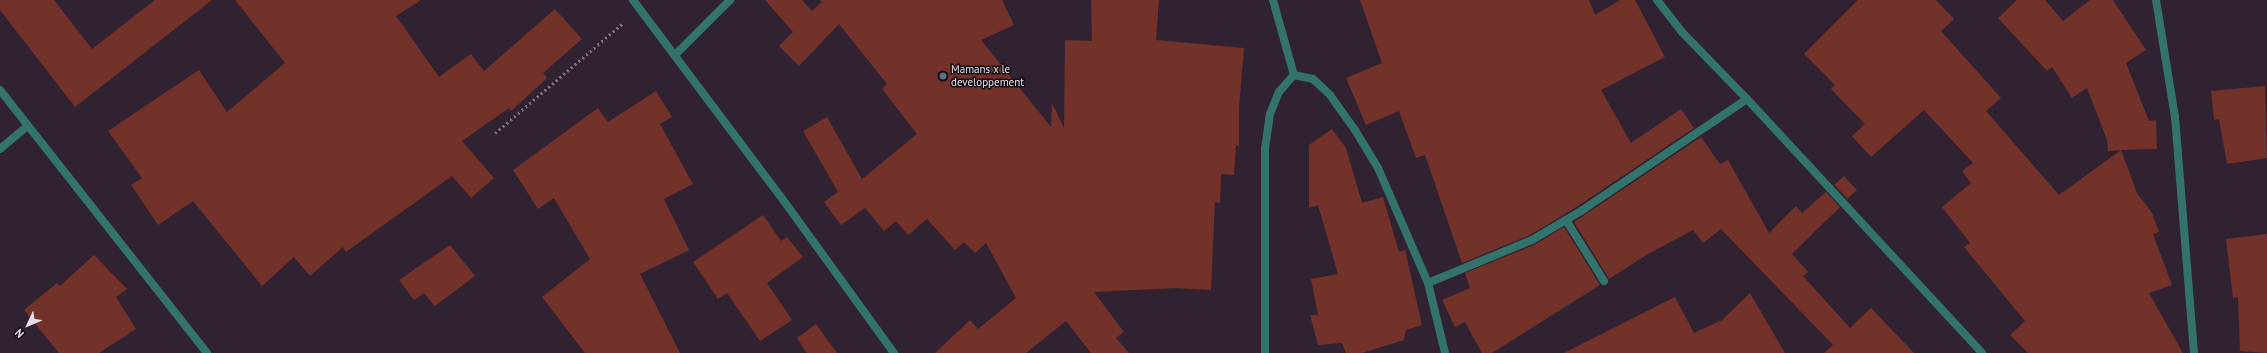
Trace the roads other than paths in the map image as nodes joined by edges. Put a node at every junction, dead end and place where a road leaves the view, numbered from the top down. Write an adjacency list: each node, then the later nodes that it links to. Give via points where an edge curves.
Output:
1 (633, 0): 6 (street)
2 (730, 0): 6 (street)
3 (1273, 0): 7 (street)
4 (1657, 0): 9 (street, via 1681,31)
5 (2156, 0): 20 (street, via 2175,117)
6 (675, 55): 16 (street)
7 (1294, 75): 14 (street, via 1313,80 1330,95 1355,130 1378,168); 17 (street, via 1279,92 1270,114 1265,149)
8 (0, 90): 10 (street)
9 (1747, 99): 12 (street); 19 (street)
10 (27, 126): 11 (street); 15 (street)
11 (0, 149)
12 (1566, 220): 13 (street); 14 (street, via 1532,240)
13 (1604, 280)
14 (1428, 283): 18 (street)
15 (207, 353)
16 (894, 353)
17 (1265, 353)
18 (1445, 353)
19 (1982, 353)
20 (2194, 353)

